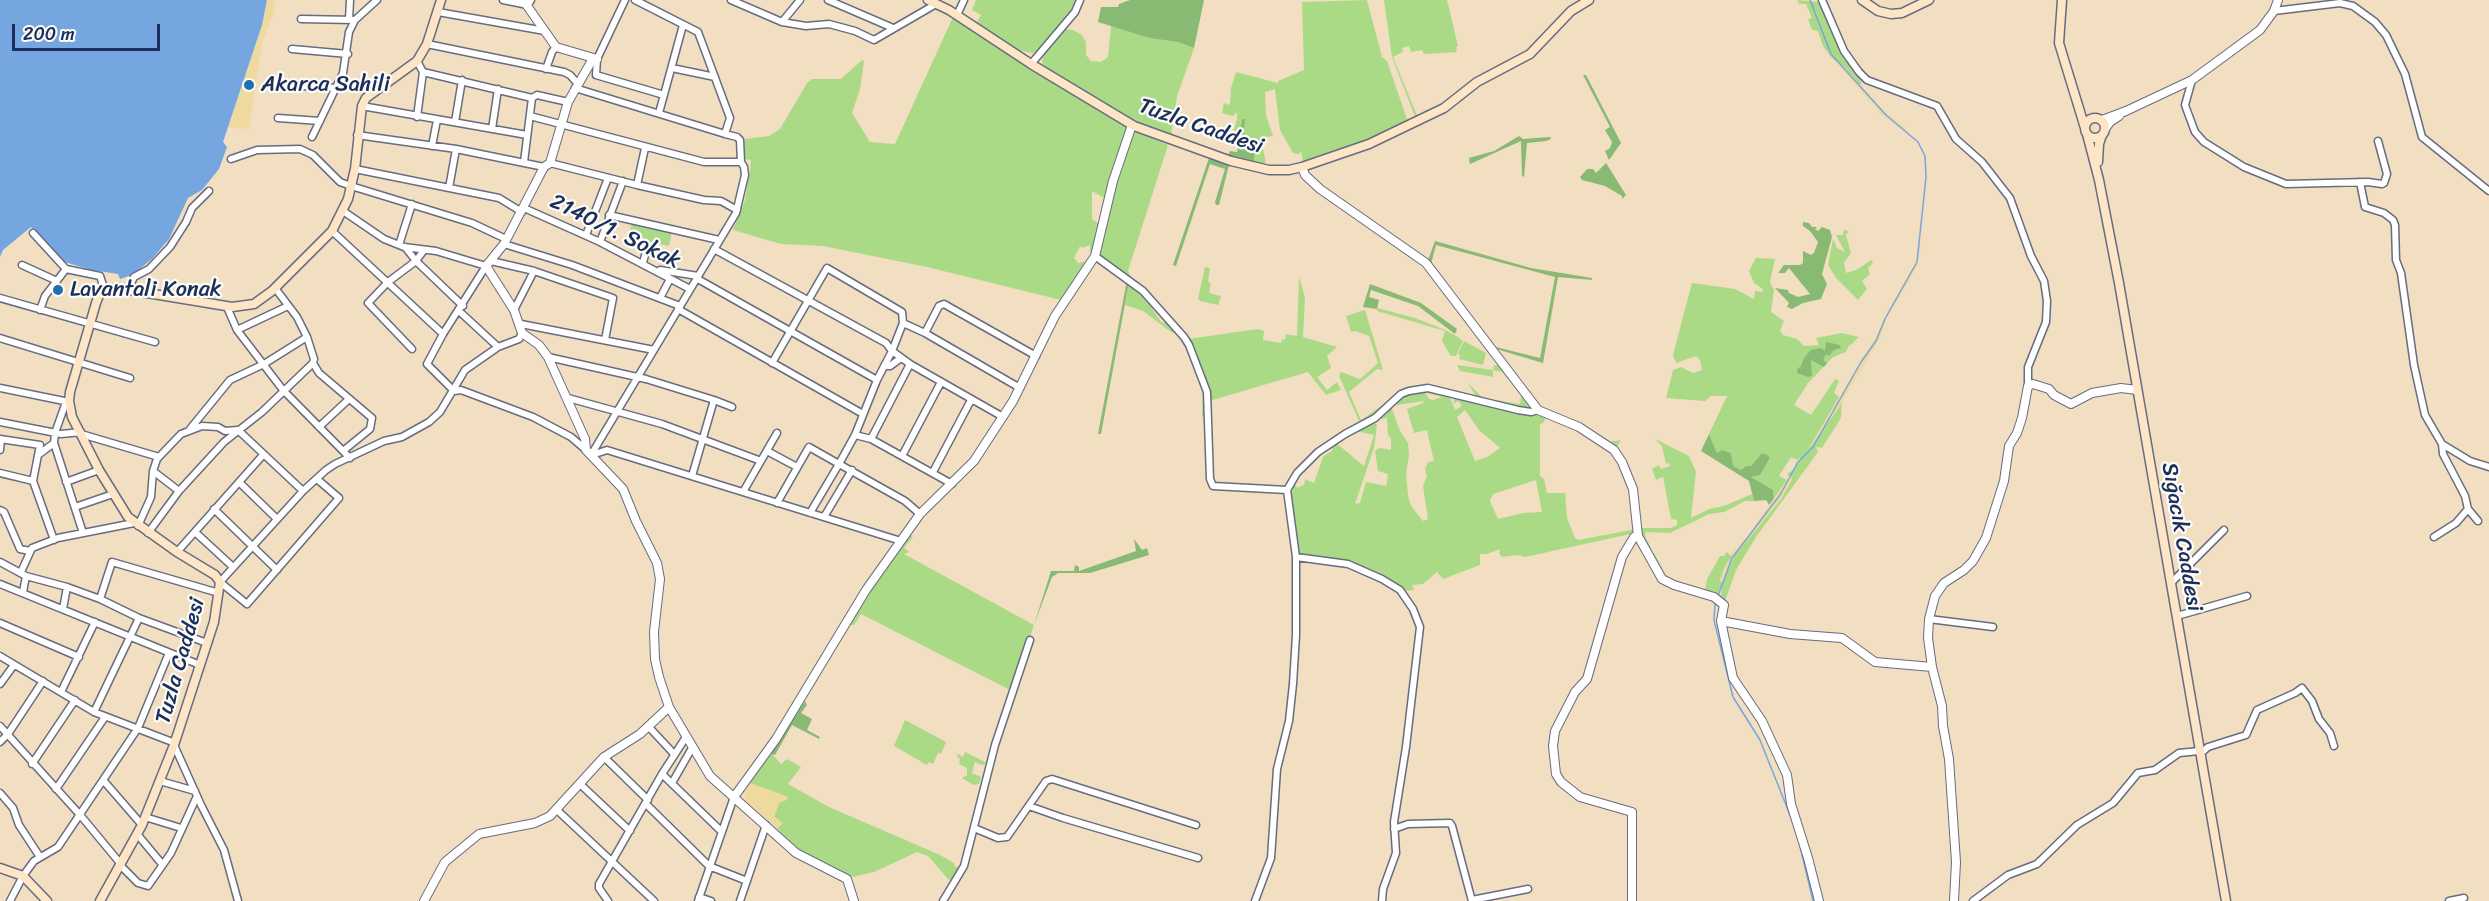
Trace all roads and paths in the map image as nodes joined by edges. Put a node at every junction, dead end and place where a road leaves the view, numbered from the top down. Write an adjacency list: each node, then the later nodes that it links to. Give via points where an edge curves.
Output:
1 (350, 0): 24 (street)
2 (377, 0): 24 (street)
3 (441, 0): 21 (main road)
4 (503, 0): 18 (street)
5 (625, 0): 33 (street)
6 (634, 0): 26 (street)
7 (731, 0): 25 (street)
8 (800, 0): 25 (street)
9 (828, 0): 27 (street)
10 (964, 0): 22 (street)
11 (1080, 0): 35 (street, via 1075,12)
12 (1589, 0): 77 (main road, Tuzla Caddesi, via 1572,11 1530,54 1477,82 1444,108 1369,144)
13 (1822, 0): 157 (street, via 1844,51 1859,72 1867,80 1937,106 1956,139 1982,162 2010,198 2044,281 2047,301 2046,322 2028,367)
14 (1862, 0): 15 (main road, via 1891,14)
15 (1929, 0)
16 (2062, 0): 50 (main road, via 2059,43)
17 (2278, 0): 20 (street)
18 (527, 2): 28 (street)
19 (932, 2): 22 (main road, Tuzla Caddesi); 27 (street)
20 (2274, 11): 41 (street, via 2260,30); 87 (street, via 2340,3 2353,6 2375,22 2386,35 2405,74 2422,137)
21 (438, 12): 28 (street); 29 (main road)
22 (957, 15): 35 (main road, Tuzla Caddesi)
23 (301, 19): 24 (street)
24 (352, 20): 32 (street)
25 (782, 22): 27 (street, via 829,24 874,39)
26 (683, 25): 36 (street); 39 (street, via 698,32)
27 (893, 28)
28 (545, 31): 30 (street)
29 (427, 44): 34 (main road); 37 (street)
30 (556, 47): 33 (street); 37 (street)
31 (292, 49): 32 (street)
32 (348, 54): 44 (street)
33 (597, 59): 43 (street, via 591,62); 46 (street, via 596,75)
34 (417, 61): 38 (street); 49 (main road, via 366,98)
35 (1031, 64): 60 (main road, Tuzla Caddesi)
36 (672, 68): 39 (street); 46 (street)
37 (546, 69): 43 (street, via 570,75)
38 (423, 72): 40 (street); 55 (street)
39 (715, 77): 65 (street, via 730,118)
40 (462, 80): 45 (street); 59 (street)
41 (2192, 81): 51 (street); 82 (street, via 2185,105 2187,115 2195,132 2217,152 2286,184)
42 (288, 85): 44 (street)
43 (577, 86): 48 (street); 52 (street)
44 (337, 88): 58 (street)
45 (498, 89): 47 (street); 62 (street)
46 (664, 95): 52 (street)
47 (532, 98): 48 (street, via 537,95); 53 (street)
48 (568, 102): 61 (street)
49 (362, 106): 55 (street); 66 (main road)
50 (2079, 109): 56 (main road); 63 (main road)
51 (2126, 111): 56 (street); 64 (street, via 2110,122)
52 (659, 113): 65 (street)
53 (530, 116): 61 (street); 67 (street)
54 (278, 117): 58 (street)
55 (417, 117): 57 (street)
56 (2098, 119): 63 (main road, via 2090,119); 64 (main road)
57 (437, 120): 59 (street); 70 (street)
58 (320, 121): 68 (street)
59 (455, 122): 62 (street)
60 (1132, 124): 77 (main road, Tuzla Caddesi, via 1257,168); 103 (street)
61 (562, 125): 71 (street); 76 (street)
62 (492, 129): 67 (street)
63 (2086, 131): 64 (main road, via 2093,138); 80 (main road)
64 (2104, 132): 80 (main road, via 2098,153)
65 (725, 134): 75 (street, via 740,140)
66 (357, 135): 70 (street); 78 (main road)
67 (527, 135): 74 (street)
68 (312, 137)
69 (2378, 141): 82 (street, via 2386,168 2384,183)
70 (432, 146): 72 (street)
71 (645, 148): 75 (street, via 704,162); 84 (street)
72 (456, 149): 74 (street); 85 (street)
73 (231, 159): 83 (street, via 257,150 300,149 312,155 340,182)
74 (524, 162): 76 (street)
75 (741, 162): 90 (street, via 745,175)
76 (547, 165): 79 (street); 89 (street)
77 (1302, 167): 169 (street, via 1320,189 1426,263)
78 (355, 169): 83 (main road); 85 (street, 2140/1. Sokak)
79 (608, 178): 81 (street); 95 (street)
80 (2099, 180): 161 (main road, Sığacık Caddesi)
81 (623, 181): 84 (street); 92 (street)
82 (2360, 182): 185 (street, via 2365,207 2384,213 2395,225 2396,260 2425,415)
83 (351, 186): 88 (street); 91 (main road)
84 (637, 186): 90 (street, via 721,201)
85 (449, 188): 89 (street, 2140/1. Sokak, via 499,198)
86 (208, 191): 117 (street, via 192,208 170,247 150,269 131,281)
87 (2489, 191)
88 (412, 204): 97 (street, via 472,223); 99 (street)
89 (523, 210): 95 (street, 2140/1. Sokak); 97 (street)
90 (737, 210): 96 (street)
91 (342, 211): 93 (main road); 99 (street)
92 (609, 215): 96 (street); 98 (street)
93 (332, 231): 114 (street); 115 (main road)
94 (33, 233): 108 (street)
95 (586, 235): 98 (street, 2140/1. Sokak)
96 (719, 240): 100 (street)
97 (505, 241): 106 (street); 120 (street)
98 (600, 242): 105 (street, 2140/1. Sokak)
99 (401, 246): 101 (street); 104 (street)
100 (714, 249): 111 (street); 121 (street)
101 (424, 250): 104 (street); 106 (street)
102 (646, 251): 105 (street)
103 (1095, 256): 144 (street, via 1061,305); 210 (street, via 1143,291 1189,345 1207,392 1210,479 1214,486)
104 (416, 261): 114 (street); 124 (street)
105 (643, 263): 109 (street, 2140/1. Sokak)
106 (488, 264): 110 (street); 124 (street); 127 (street)
107 (22, 265): 113 (street)
108 (66, 269): 113 (street); 118 (street, via 100,276)
109 (655, 270): 111 (street); 112 (street, 2140/1. Sokak)
110 (534, 271): 127 (street); 138 (street, via 613,298)
111 (697, 277): 116 (street); 132 (street)
112 (670, 279): 116 (street, 2140/1. Sokak); 120 (street)
113 (57, 281): 126 (street)
114 (388, 282): 135 (street); 141 (street, via 368,305)
115 (275, 288): 122 (main road, via 254,304); 123 (street)
116 (690, 289): 125 (street)
117 (128, 290): 118 (main road); 122 (main road)
118 (105, 291): 130 (main road, via 99,295)
119 (0, 298): 126 (street)
120 (660, 298): 125 (street)
121 (808, 300): 129 (street, via 827,268 902,312); 132 (street); 143 (street, via 886,343)
122 (227, 306): 131 (street)
123 (288, 306): 131 (street); 136 (street)
124 (461, 308): 135 (street); 140 (street)
125 (679, 308): 142 (street); 148 (street)
126 (40, 310): 130 (street)
127 (514, 310): 128 (street)
128 (521, 324): 133 (street); 138 (street)
129 (903, 324): 134 (street); 143 (street)
130 (90, 325): 139 (street); 149 (main road)
131 (237, 330): 150 (street)
132 (790, 331): 148 (street); 155 (street)
133 (522, 333): 140 (street, via 519,339); 145 (street)
134 (925, 333): 144 (street, via 939,306 944,304); 159 (street)
135 (443, 334): 162 (street, via 427,364)
136 (307, 337): 147 (street); 150 (street)
137 (0, 338): 149 (street)
138 (605, 340): 142 (street)
139 (155, 342)
140 (498, 347): 162 (street, via 465,370)
141 (412, 349)
142 (654, 350): 153 (street)
143 (892, 351): 146 (street); 152 (street)
144 (1036, 356): 159 (street)
145 (548, 357): 153 (street); 164 (street)
146 (901, 357): 151 (street); 152 (street)
147 (313, 363): 160 (street); 163 (street)
148 (772, 363): 171 (street)
149 (79, 364): 154 (street); 167 (main road)
150 (264, 364): 160 (street); 175 (street, via 230,380)
151 (910, 364): 156 (street); 182 (street)
152 (884, 366): 155 (street)
153 (638, 377): 165 (street); 170 (street)
154 (130, 378)
155 (877, 380): 171 (street)
156 (941, 382): 166 (street); 192 (street)
157 (2028, 386): 161 (street, via 2049,389 2071,404 2092,393 2121,388); 253 (street, via 1986,538 1968,566 1940,587)
158 (0, 388): 167 (street)
159 (1020, 388): 172 (street)
160 (283, 390): 174 (street); 176 (street)
161 (2137, 390): 243 (main road, Sığacık Caddesi)
162 (454, 391): 189 (street, via 461,390 533,417 571,437); 194 (street, via 429,422)
163 (349, 399): 174 (street); 187 (street, via 373,422)
164 (568, 399): 170 (street); 189 (street)
165 (714, 400): 168 (street); 181 (street)
166 (971, 400): 172 (street); 202 (street)
167 (68, 402): 177 (street); 178 (main road, Tuzla Caddesi)
168 (732, 408)
169 (1538, 410): 210 (street, via 1518,410 1428,388 1409,391 1375,418 1318,452); 230 (street, via 1580,427 1614,450 1633,489)
170 (619, 411): 181 (street); 189 (street)
171 (862, 414): 180 (street)
172 (1003, 417): 209 (street, via 974,462)
173 (0, 422): 177 (street)
174 (319, 427): 187 (street)
175 (190, 429): 176 (street, via 202,426); 193 (street)
176 (238, 430): 191 (street); 211 (street)
177 (55, 433): 178 (street); 184 (street)
178 (81, 433): 193 (street); 199 (main road, Tuzla Caddesi)
179 (777, 433): 188 (street)
180 (855, 435): 182 (street); 196 (street)
181 (702, 438): 195 (street); 204 (street)
182 (871, 439): 192 (street)
183 (1, 440): 186 (street); 190 (street, via 40,445)
184 (54, 443): 190 (street); 207 (street)
185 (2442, 444): 198 (street); 218 (street)
186 (0, 450)
187 (343, 451): 194 (street)
188 (767, 451): 195 (street); 197 (street)
189 (589, 452): 204 (street, via 607,450); 271 (street, via 623,489 657,563 660,579 655,658)
190 (38, 455): 206 (street)
191 (264, 455): 208 (street); 212 (street)
192 (902, 456): 202 (street)
193 (159, 457): 201 (street)
194 (350, 458): 205 (street, via 334,464)
195 (761, 461): 213 (street)
196 (839, 464): 197 (street, via 808,447); 200 (street); 220 (street)
197 (797, 467): 215 (street)
198 (2489, 467)
199 (99, 470): 207 (street); 214 (main road, Tuzla Caddesi)
200 (852, 470): 221 (street); 222 (street)
201 (153, 471): 211 (street); 225 (street, via 151,497)
202 (933, 472): 209 (street)
203 (0, 474): 206 (street)
204 (692, 476): 213 (street)
205 (317, 479): 212 (street); 240 (street, via 339,498)
206 (33, 481): 232 (street)
207 (66, 482): 216 (street)
208 (240, 483): 217 (street); 223 (street)
209 (952, 484): 221 (street)
210 (1287, 490): 237 (street)
211 (179, 491): 229 (street)
212 (303, 491): 223 (street)
213 (743, 492): 215 (street)
214 (113, 494): 216 (street); 225 (main road, Tuzla Caddesi)
215 (777, 502): 220 (street)
216 (75, 507): 228 (street)
217 (214, 509): 227 (street); 234 (street)
218 (2468, 509): 224 (street); 231 (street, via 2456,523)
219 (0, 510): 235 (street, via 20,549)
220 (810, 513): 222 (street)
221 (920, 514): 233 (street)
222 (824, 517): 233 (street)
223 (277, 519): 234 (street)
224 (2478, 521)
225 (136, 524): 228 (street); 229 (main road, Tuzla Caddesi)
226 (2224, 530): 243 (street)
227 (195, 532): 236 (street); 239 (street)
228 (83, 533): 232 (street)
229 (148, 533): 236 (main road, Tuzla Caddesi)
230 (1638, 536): 254 (street, via 1666,583 1714,597 1724,605); 334 (street, via 1622,557 1587,679 1555,730 1552,746 1561,782 1580,796 1632,812)
231 (2434, 537)
232 (54, 540): 235 (street)
233 (901, 541): 295 (street, via 866,590 776,739)
234 (252, 545): 239 (street); 240 (street)
235 (30, 551): 241 (street)
236 (177, 552): 242 (main road, Tuzla Caddesi)
237 (1296, 557): 305 (street, via 1348,564 1382,579 1400,590 1420,627); 331 (street, via 1296,635 1289,722 1277,769 1271,858)
238 (0, 562): 241 (street)
239 (233, 567): 242 (street)
240 (277, 570): 242 (street, via 247,604)
241 (24, 574): 245 (street); 246 (street)
242 (220, 582): 247 (main road, Tuzla Caddesi)
243 (2171, 583): 251 (main road, Sığacık Caddesi)
244 (0, 584): 246 (street)
245 (67, 587): 249 (street); 250 (street)
246 (23, 592): 250 (street)
247 (219, 592): 249 (street, via 112,562); 260 (main road, Tuzla Caddesi)
248 (2247, 596): 251 (street)
249 (100, 599): 252 (street)
250 (63, 609): 255 (street)
251 (2177, 616): 283 (main road, Sığacık Caddesi)
252 (140, 618): 258 (street); 260 (street)
253 (1929, 619): 257 (street); 266 (street)
254 (1721, 621): 266 (street, via 1790,634 1842,638 1875,662); 335 (street, via 1733,678 1762,721 1787,775 1791,804)
255 (94, 622): 258 (street); 263 (street)
256 (0, 623): 263 (street)
257 (1993, 627)
258 (131, 636): 261 (street); 272 (street)
259 (1030, 640): 304 (street, via 995,745)
260 (207, 643): 265 (main road, Tuzla Caddesi)
261 (169, 653): 265 (street); 276 (street)
262 (0, 656): 264 (street)
263 (79, 657): 269 (street)
264 (14, 665): 267 (street); 268 (street)
265 (200, 665): 280 (main road, Tuzla Caddesi)
266 (1932, 666): 336 (street, via 1949,759 1956,862)
267 (43, 681): 269 (street); 277 (street)
268 (0, 684)
269 (61, 692): 270 (street)
270 (75, 700): 272 (street); 286 (street)
271 (669, 707): 275 (street); 278 (street)
272 (94, 712): 273 (street)
273 (105, 717): 276 (street); 292 (street)
274 (0, 726): 277 (street)
275 (648, 726): 284 (street); 285 (street)
276 (138, 728): 280 (street); 288 (street)
277 (8, 734): 279 (street); 286 (street)
278 (686, 737): 282 (street); 284 (street)
279 (0, 742)
280 (175, 744): 289 (main road, Tuzla Caddesi); 294 (street)
281 (2334, 746): 283 (street, via 2302,688 2257,710 2246,735)
282 (692, 748): 290 (street); 295 (street, via 710,776)
283 (2201, 753): 337 (street, via 2184,752 2155,770 2138,773 2113,803 2077,825 2037,864 2008,875); 338 (main road, Sığacık Caddesi)
284 (675, 754): 287 (street)
285 (604, 757): 291 (street); 296 (street)
286 (32, 764): 292 (street)
287 (662, 774): 290 (street); 296 (street)
288 (103, 780): 299 (street); 300 (street)
289 (160, 781): 294 (street); 300 (main road, Tuzla Caddesi)
290 (672, 783): 307 (street)
291 (580, 784): 298 (street); 306 (street)
292 (56, 789): 299 (street)
293 (0, 793): 308 (street, via 13,808)
294 (196, 794): 303 (street); 323 (street, via 224,850)
295 (734, 797): 301 (street); 307 (street)
296 (647, 802): 306 (street); 313 (street)
297 (1029, 806): 302 (street, via 1046,781 1052,779); 304 (street, via 1003,839); 309 (street)
298 (557, 810): 310 (street); 324 (street, via 535,823 479,834 445,862)
299 (81, 816): 308 (street, via 58,847); 311 (street)
300 (141, 825): 303 (street); 311 (main road, Tuzla Caddesi); 312 (street)
301 (766, 825): 316 (street); 329 (street, via 796,853 847,879)
302 (1196, 825)
303 (181, 828): 312 (street)
304 (974, 828): 330 (street, via 961,873)
305 (1394, 829): 332 (street, via 1396,853); 333 (street, via 1408,824 1450,823)
306 (630, 831): 310 (street)
307 (721, 831): 313 (street)
308 (40, 857): 315 (street)
309 (1198, 858)
310 (612, 862): 325 (street, via 599,888); 326 (street)
311 (120, 863): 312 (street, via 145,887); 322 (main road, Tuzla Caddesi)
312 (162, 864)
313 (709, 866): 316 (street); 319 (street)
314 (0, 868): 315 (main road)
315 (23, 876): 320 (street); 321 (main road)
316 (747, 881): 328 (street)
317 (1528, 889): 333 (street)
318 (2464, 898): 339 (street)
319 (699, 899): 327 (street)
320 (10, 901)
321 (47, 901)
322 (100, 901)
323 (238, 901)
324 (424, 901)
325 (608, 901)
326 (654, 901)
327 (711, 901)
328 (740, 901)
329 (854, 901)
330 (943, 901)
331 (1255, 901)
332 (1382, 901)
333 (1472, 901)
334 (1632, 901)
335 (1819, 901)
336 (1954, 901)
337 (1973, 901)
338 (2226, 901)
339 (2449, 901)

